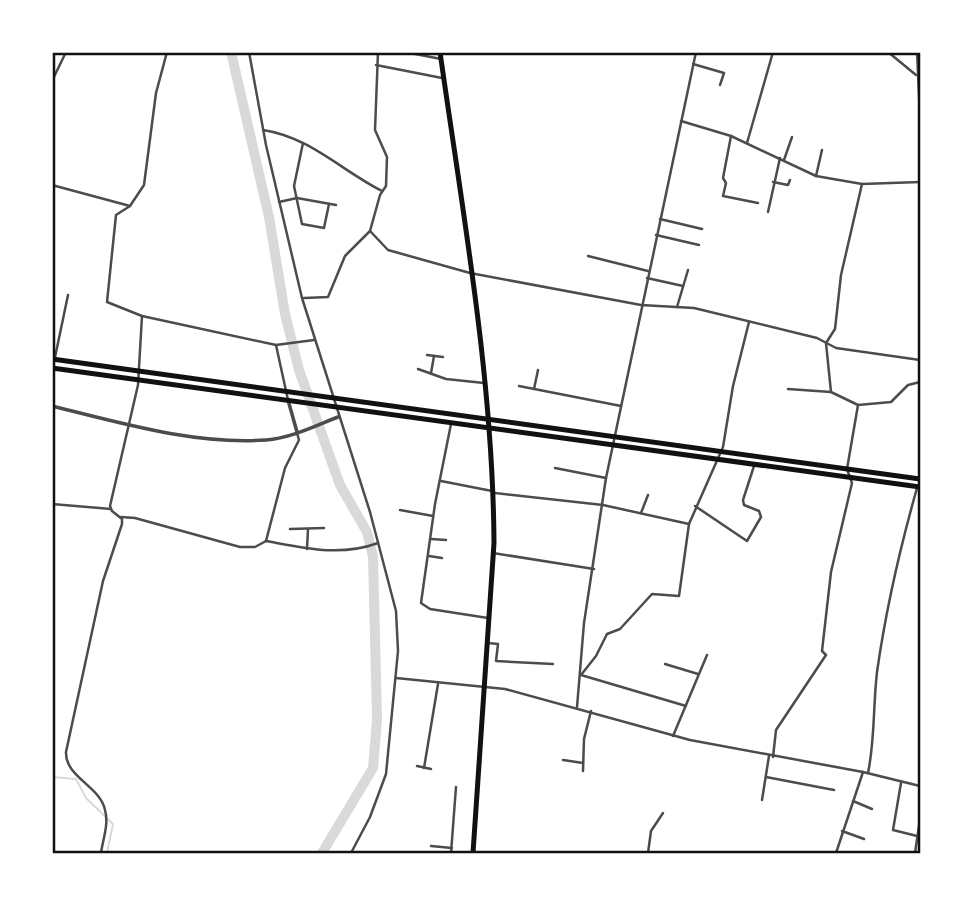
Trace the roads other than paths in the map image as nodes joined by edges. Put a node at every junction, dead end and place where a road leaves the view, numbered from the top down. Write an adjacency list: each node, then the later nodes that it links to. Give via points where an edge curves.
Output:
1 (66, 52): 15 (street)
2 (167, 52): 38 (street, via 156,93 144,185)
3 (249, 52): 19 (street)
4 (377, 52): 12 (street)
5 (405, 52): 10 (street)
6 (696, 52): 11 (street)
7 (773, 52): 23 (street)
8 (888, 52): 13 (street)
9 (917, 52): 13 (street)
10 (441, 56): 14 (main road)
11 (693, 64): 16 (street, via 724,73); 18 (street)
12 (376, 65): 14 (street); 32 (street, via 374,130 387,158 388,176)
13 (916, 75): 17 (street)
14 (444, 79): 48 (main road)
15 (52, 81)
16 (720, 85)
17 (920, 116)
18 (681, 121): 20 (street); 40 (street)
19 (263, 130): 22 (street); 34 (street)
20 (731, 136): 23 (street); 35 (street, via 723,196)
21 (792, 138): 25 (street)
22 (303, 142): 32 (street); 33 (street, via 294,186)
23 (747, 143): 25 (street)
24 (822, 150): 26 (street)
25 (782, 159): 26 (street); 28 (street)
26 (816, 176): 30 (street)
27 (790, 180): 28 (street, via 788,185)
28 (773, 182): 39 (street)
29 (920, 182): 30 (street)
30 (862, 184): 58 (street, via 841,275 835,329)
31 (52, 185): 38 (street)
32 (382, 191): 42 (street)
33 (297, 198): 34 (street); 36 (street); 36 (street, via 302,224 324,228)
34 (279, 202): 52 (street)
35 (758, 203)
36 (329, 204): 37 (street)
37 (336, 205)
38 (130, 206): 55 (street, via 116,215 107,302)
39 (768, 212)
40 (660, 219): 41 (street); 43 (street)
41 (702, 229)
42 (370, 231): 48 (street, via 388,250); 52 (street, via 345,256 328,297)
43 (656, 235): 44 (street); 47 (street)
44 (699, 245)
45 (588, 256): 47 (street)
46 (688, 270): 50 (street)
47 (648, 271): 49 (street)
48 (470, 273): 53 (street); 72 (main road)
49 (647, 278): 50 (street); 53 (street)
50 (683, 286): 54 (street)
51 (68, 295): 63 (street)
52 (302, 298): 57 (street)
53 (641, 305): 54 (street); 80 (street)
54 (677, 307): 56 (street)
55 (142, 316): 59 (street); 68 (street)
56 (748, 322): 58 (street); 92 (street)
57 (314, 340): 59 (street); 78 (street)
58 (826, 343): 64 (street, via 872,355); 77 (street)
59 (276, 345): 76 (street)
60 (427, 355): 61 (street)
61 (434, 356): 62 (street); 69 (street)
62 (443, 357)
63 (53, 359): 65 (street); 68 (main road)
64 (920, 360)
65 (53, 368): 70 (main road)
66 (418, 369): 69 (street)
67 (538, 370): 75 (street)
68 (140, 371): 70 (street); 76 (main road)
69 (431, 373): 72 (street)
70 (139, 379): 79 (main road); 87 (street)
71 (920, 382): 81 (street, via 908,385 891,402)
72 (484, 383): 85 (main road)
73 (519, 386): 75 (street)
74 (788, 388): 77 (street)
75 (534, 389): 80 (street)
76 (289, 391): 78 (main road); 79 (street)
77 (831, 392): 81 (street)
78 (330, 397): 83 (street); 85 (main road)
79 (291, 400): 83 (main road); 89 (street)
80 (621, 405): 90 (street)
81 (858, 405): 96 (street)
82 (52, 406): 87 (street)
83 (333, 406): 84 (street); 86 (main road)
84 (338, 417): 89 (street); 119 (street)
85 (487, 418): 88 (main road); 90 (main road)
86 (451, 424): 88 (main road); 100 (street)
87 (129, 425): 89 (street, via 255,440); 107 (street)
88 (489, 429): 91 (main road); 102 (main road)
89 (297, 432): 118 (street, via 299,440 285,468)
90 (614, 438): 91 (street); 92 (main road)
91 (612, 445): 93 (main road); 98 (street)
92 (721, 452): 93 (street); 96 (main road)
93 (718, 460): 94 (main road); 106 (street)
94 (754, 465): 99 (main road); 106 (street, via 743,500 761,517 747,541)
95 (555, 468): 98 (street)
96 (847, 469): 97 (main road); 99 (street)
97 (920, 476): 101 (street)
98 (606, 478): 105 (street)
99 (849, 478): 101 (main road); 139 (street, via 852,483 830,582 825,654 776,730)
100 (440, 481): 102 (street); 110 (street)
101 (919, 487): 147 (street, via 891,589)
102 (492, 492): 105 (street); 121 (main road)
103 (648, 495): 109 (street)
104 (52, 504): 107 (street)
105 (603, 505): 109 (street); 124 (street)
106 (695, 506): 112 (street)
107 (111, 509): 111 (street)
108 (400, 510): 110 (street)
109 (641, 513): 112 (street)
110 (433, 516): 116 (street)
111 (121, 517): 118 (street, via 240,547); 165 (street, via 120,538 103,581 66,752 67,763 106,811)
112 (689, 524): 131 (street, via 679,596 652,594 620,629 607,634)
113 (324, 528): 115 (street)
114 (290, 529): 115 (street)
115 (308, 529): 120 (street)
116 (431, 539): 117 (street); 122 (street)
117 (446, 540)
118 (266, 541): 120 (street)
119 (376, 544): 120 (street, via 360,549); 132 (street, via 396,611)
120 (307, 550)
121 (493, 553): 124 (street); 125 (main road)
122 (429, 556): 123 (street); 125 (street, via 421,603)
123 (442, 558)
124 (594, 569): 131 (street)
125 (488, 618): 126 (main road)
126 (486, 643): 128 (street, via 498,644 496,661); 134 (main road)
127 (707, 655): 130 (street)
128 (553, 664)
129 (665, 664): 130 (street)
130 (698, 674): 135 (street)
131 (581, 675): 135 (street); 136 (street)
132 (396, 678): 133 (street); 166 (street, via 383,789)
133 (438, 684): 134 (street); 143 (street)
134 (482, 688): 136 (street, via 505,689); 168 (main road)
135 (686, 706): 138 (street)
136 (577, 707): 137 (street)
137 (591, 711): 138 (street); 141 (street)
138 (673, 736): 139 (street)
139 (771, 757): 146 (street); 148 (street)
140 (563, 760): 141 (street)
141 (583, 763): 145 (street)
142 (416, 766): 143 (street)
143 (424, 768): 144 (street)
144 (431, 769)
145 (583, 771)
146 (863, 772): 147 (street); 154 (street)
147 (868, 773): 149 (street)
148 (766, 777): 152 (street); 153 (street)
149 (901, 783): 150 (street); 159 (street, via 893,831)
150 (920, 786)
151 (456, 787): 162 (street)
152 (834, 790)
153 (762, 800)
154 (853, 802): 155 (street); 158 (street)
155 (872, 808)
156 (663, 813): 169 (street, via 651,831)
157 (920, 819): 159 (street)
158 (842, 831): 160 (street); 170 (street)
159 (918, 834): 163 (street)
160 (864, 839)
161 (431, 846): 162 (street)
162 (452, 848): 167 (street)
163 (915, 852): 164 (street)
164 (920, 852)
165 (101, 853)
166 (351, 853)
167 (451, 853)
168 (473, 853)
169 (648, 853)
170 (836, 853)

